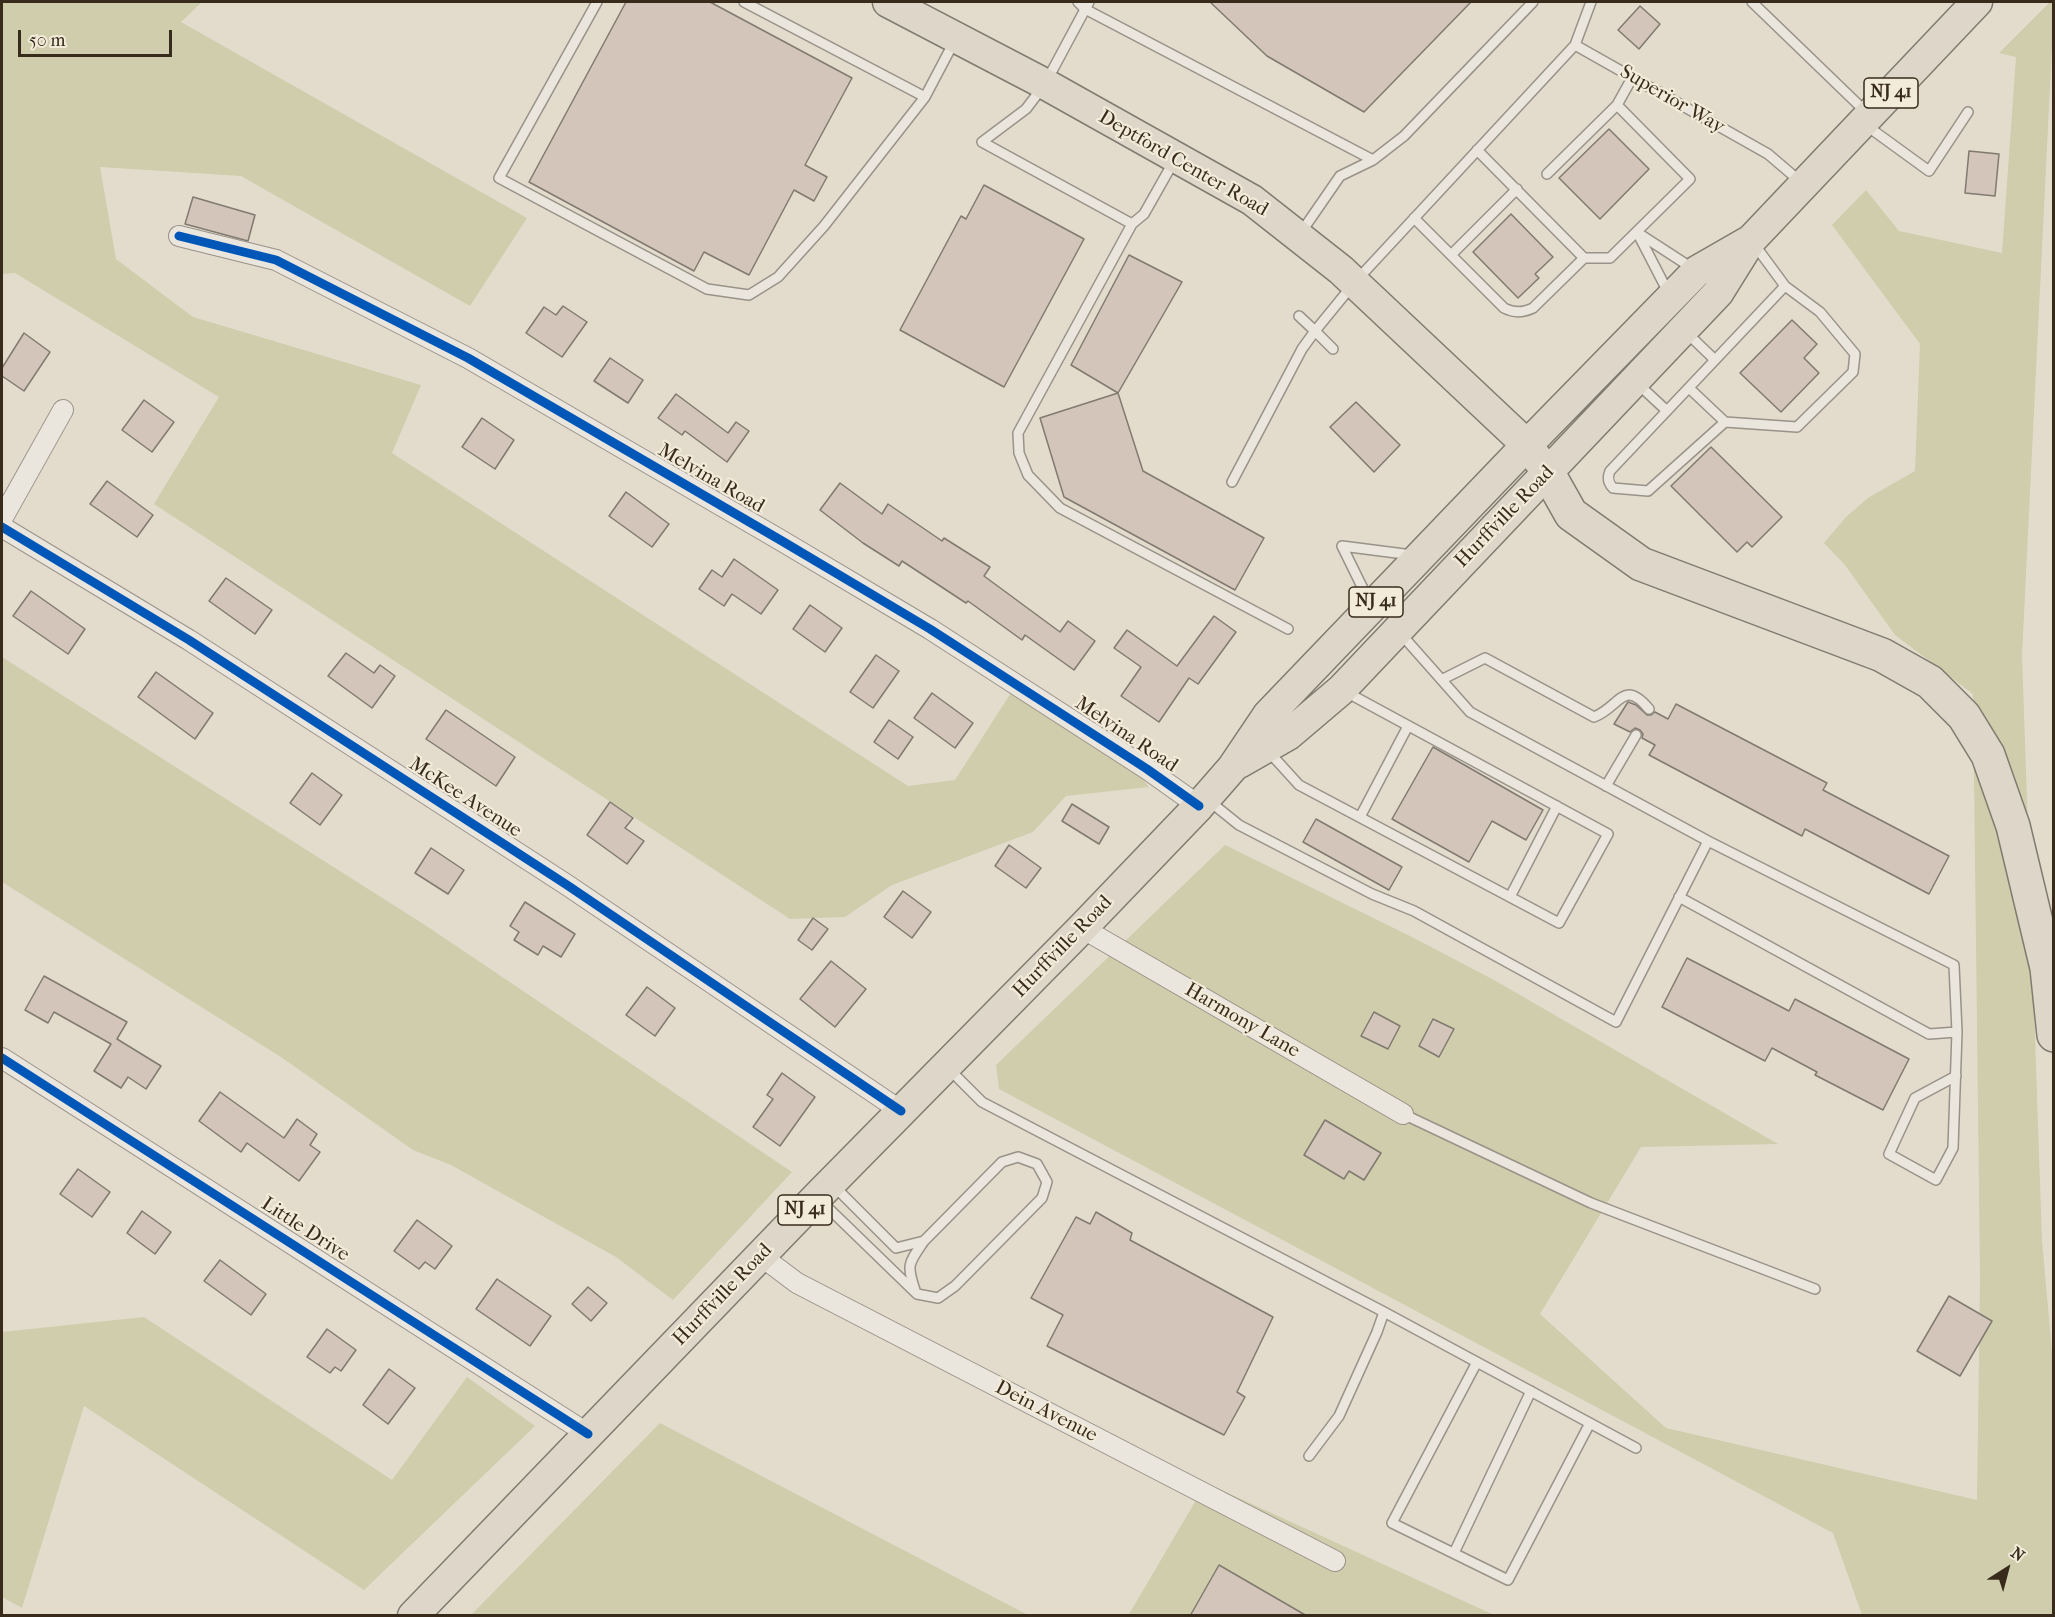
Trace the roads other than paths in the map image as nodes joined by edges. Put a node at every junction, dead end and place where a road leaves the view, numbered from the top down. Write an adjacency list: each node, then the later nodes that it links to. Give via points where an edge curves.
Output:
1 (597, 2): 13 (lane, via 499,178 707,289 749,295 778,277 824,226)
2 (744, 2): 13 (lane)
3 (888, 2): 9 (main road, Deptford Center Road)
4 (1533, 2): 19 (lane, via 1404,136)
5 (1591, 2): 10 (lane)
6 (1752, 2): 16 (lane)
7 (1977, 2): 16 (main road, Hurffville Road / NJ 41)
8 (1084, 4): 12 (lane); 19 (lane)
9 (955, 38): 12 (main road, Deptford Center Road); 13 (lane)
10 (1575, 45): 11 (lane, Superior Way); 17 (lane)
11 (1632, 78): 14 (lane); 21 (lane, Superior Way, via 1768,154)
12 (1045, 84): 18 (main road, Deptford Center Road); 24 (lane, via 1026,109 982,142)
13 (925, 97)
14 (1617, 105): 20 (lane); 25 (lane, via 1690,179)
15 (1968, 112): 16 (lane, via 1929,171)
16 (1866, 119): 21 (main road, Hurffville Road / NJ 41)
17 (1477, 150): 22 (lane); 23 (lane)
18 (1176, 156): 24 (lane, via 1144,214); 27 (main road, Deptford Center Road, via 1252,200)
19 (1372, 160): 27 (lane, via 1340,176)
20 (1547, 174)
21 (1804, 184): 28 (main road, Hurffville Road / NJ 41)
22 (1517, 189): 29 (lane); 30 (lane)
23 (1414, 218): 29 (lane); 32 (lane)
24 (1132, 225): 52 (lane, via 1018,433 1019,453 1028,475 1060,508)
25 (1636, 232): 30 (lane, via 1610,258); 31 (lane); 34 (lane)
26 (179, 236): 62 (street, Melvina Road, via 276,260 468,358 930,629)
27 (1299, 236): 32 (main road, Deptford Center Road)
28 (1751, 240): 31 (main road, Hurffville Road / NJ 41); 33 (lane); 36 (main road, Hurffville Road / NJ 41, via 1718,293)
29 (1450, 255): 30 (lane, via 1504,308 1518,312 1533,308)
30 (1584, 258)
31 (1697, 271): 34 (main road, Hurffville Road / NJ 41)
32 (1355, 282): 37 (lane); 45 (main road, Deptford Center Road)
33 (1785, 286): 39 (lane); 44 (lane, via 1820,312 1856,354 1853,372 1797,427)
34 (1671, 298): 45 (main road, Hurffville Road / NJ 41)
35 (1299, 316): 37 (lane)
36 (1684, 330): 39 (lane); 40 (main road, Hurffville Road / NJ 41)
37 (1315, 331): 38 (lane); 47 (lane)
38 (1333, 349)
39 (1716, 360): 41 (lane)
40 (1635, 381): 43 (lane); 46 (main road, Hurffville Road / NJ 41)
41 (1689, 388): 43 (lane); 44 (lane)
42 (63, 410): 48 (street)
43 (1667, 411): 44 (lane, via 1610,471 1613,488 1648,491)
44 (1725, 422)
45 (1527, 445): 46 (main road, Deptford Center Road); 50 (main road, Hurffville Road / NJ 41)
46 (1548, 473): 53 (main road, Hurffville Road / NJ 41); 70 (highway, via 1571,514 1641,564 1882,655 1930,682 1964,716 1989,756 2013,826 2047,968)
47 (1232, 482)
48 (2, 519)
49 (2, 527): 74 (street, McKee Avenue, via 189,640 537,866)
50 (1420, 556): 51 (main road, Hurffville Road / NJ 41); 51 (lane, via 1342,546)
51 (1372, 606): 60 (main road, Hurffville Road / NJ 41, via 1268,715)
52 (1288, 629)
53 (1398, 630): 54 (lane); 55 (main road, Hurffville Road / NJ 41)
54 (1443, 679): 56 (lane, via 1485,658 1594,717 1622,696 1631,694); 61 (lane, via 1470,712)
55 (1341, 690): 57 (lane); 59 (main road, Hurffville Road / NJ 41, via 1288,735)
56 (1649, 709)
57 (1408, 726): 63 (lane); 64 (lane)
58 (1636, 735): 61 (lane)
59 (1265, 748): 60 (main road, Hurffville Road / NJ 41); 64 (lane, via 1299,784)
60 (1233, 767): 62 (main road, Hurffville Road / NJ 41)
61 (1606, 786): 65 (lane)
62 (1202, 802): 67 (lane, via 1372,894 1414,911 1616,1022); 68 (main road, Hurffville Road / NJ 41)
63 (1557, 806): 66 (lane); 66 (lane, via 1608,834 1559,923)
64 (1360, 817): 66 (lane)
65 (1708, 841): 67 (lane); 69 (lane, via 1954,965)
66 (1510, 897)
67 (1679, 897): 69 (lane, via 1929,1034)
68 (1082, 928): 72 (main road, Hurffville Road / NJ 41); 75 (street, Harmony Lane)
69 (1957, 1032): 73 (lane)
70 (2054, 1035)
71 (2, 1058): 85 (street, Little Drive)
72 (946, 1066): 74 (main road, Hurffville Road / NJ 41); 81 (lane, via 982,1102)
73 (1956, 1076): 73 (lane, via 1953,1148 1936,1180 1889,1154 1915,1098)
74 (901, 1111): 76 (main road, Hurffville Road / NJ 41)
75 (1403, 1114): 79 (lane, via 1591,1203)
76 (825, 1190): 77 (lane, via 896,1248); 78 (main road, Hurffville Road / NJ 41); 80 (lane)
77 (924, 1240): 80 (lane, via 908,1270); 80 (lane, via 1002,1162 1018,1157 1037,1164 1047,1182 1042,1198 955,1286 938,1298)
78 (761, 1256): 85 (main road, Hurffville Road / NJ 41); 89 (street, Dein Avenue, via 797,1283)
79 (1815, 1289)
80 (916, 1294)
81 (1384, 1312): 82 (lane); 87 (lane, via 1339,1416)
82 (1477, 1362): 83 (lane); 88 (lane, via 1392,1522)
83 (1531, 1391): 84 (lane); 88 (lane)
84 (1590, 1423): 86 (lane); 88 (lane, via 1508,1580)
85 (588, 1434): 90 (main road, Hurffville Road / NJ 41)
86 (1636, 1448)
87 (1309, 1456)
88 (1454, 1553)
89 (1335, 1561)
90 (413, 1616)

